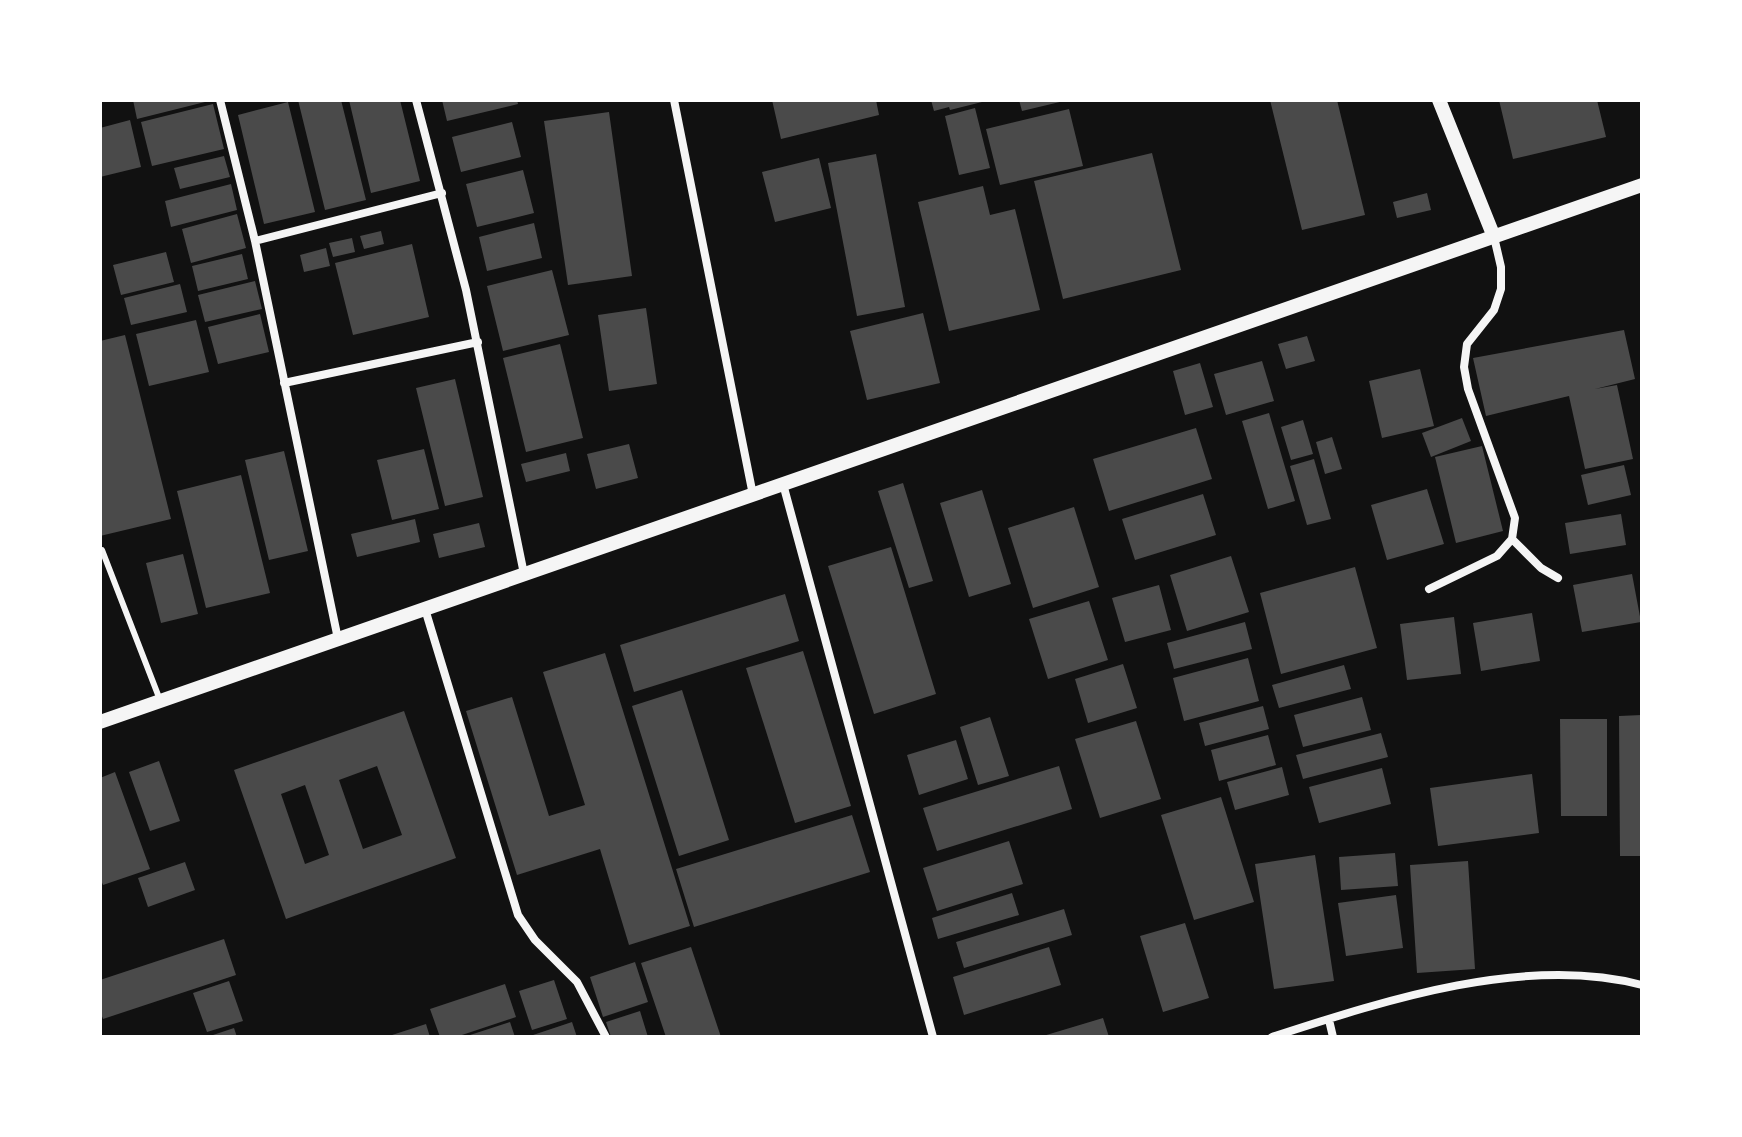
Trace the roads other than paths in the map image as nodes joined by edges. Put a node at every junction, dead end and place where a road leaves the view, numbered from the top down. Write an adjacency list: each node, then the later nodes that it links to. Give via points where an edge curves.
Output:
1 (220, 100): 8 (street)
2 (416, 100): 6 (street)
3 (674, 100): 12 (street)
4 (1439, 100): 7 (street)
5 (1642, 185): 7 (street)
6 (442, 193): 8 (street); 9 (street)
7 (1494, 237): 11 (street); 13 (street, via 1501,289 1494,310 1467,344 1464,367 1515,518)
8 (255, 241): 10 (street)
9 (478, 342): 10 (street); 15 (street)
10 (284, 383): 19 (street)
11 (783, 484): 12 (street); 25 (street)
12 (753, 495): 15 (street)
13 (1512, 539): 16 (street); 17 (street, via 1497,556)
14 (102, 550): 20 (lane)
15 (524, 574): 18 (street)
16 (1558, 578)
17 (1429, 589)
18 (425, 609): 19 (street); 24 (street, via 518,915 577,982)
19 (338, 639): 20 (street)
20 (161, 701): 21 (street)
21 (100, 722)
22 (1642, 985): 23 (street, via 1606,977 1528,976 1466,985)
23 (1329, 1020): 26 (street); 27 (street)
24 (606, 1037)
25 (933, 1037)
26 (1272, 1037)
27 (1333, 1037)

